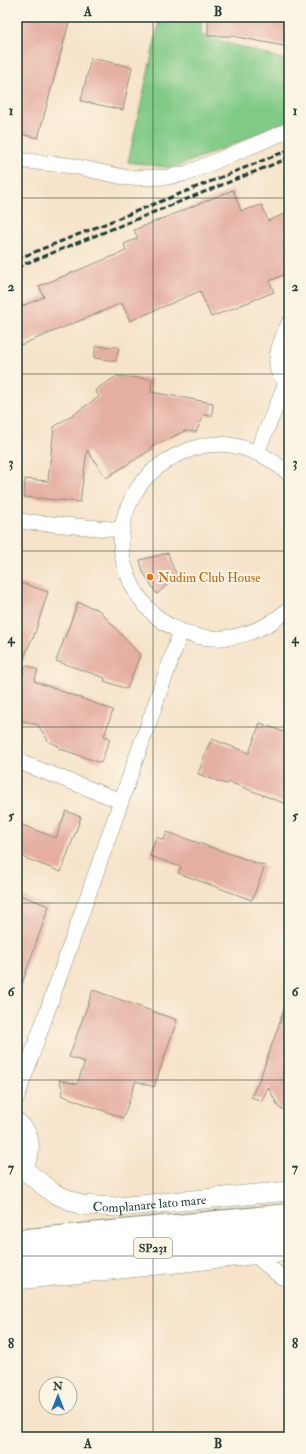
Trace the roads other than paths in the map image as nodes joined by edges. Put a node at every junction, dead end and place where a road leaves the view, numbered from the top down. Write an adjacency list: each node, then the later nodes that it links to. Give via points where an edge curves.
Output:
1 (289, 130): 2 (street, via 188,173 168,177 128,178 72,166)
2 (17, 160)
3 (289, 323): 4 (street, via 280,344 277,361 280,374)
4 (288, 380): 5 (street)
5 (258, 452): 6 (street); 8 (street, via 218,444 198,446 179,453 147,476 135,492 126,510)
6 (289, 474)
7 (17, 521): 8 (street)
8 (122, 530): 10 (street, via 124,566 136,593 151,612)
9 (289, 609): 10 (street, via 263,628 242,636 214,639)
10 (181, 631): 12 (street)
11 (17, 761): 12 (street)
12 (121, 801): 13 (street)
13 (17, 1097)
14 (17, 1122): 15 (street, via 25,1130 30,1149 28,1159)
15 (20, 1170): 16 (street, Complanare lato mare, via 53,1193 81,1205 117,1207)
16 (289, 1191)
17 (289, 1215): 19 (highway, SP231)
18 (289, 1234): 22 (highway, SP231)
19 (17, 1241)
20 (289, 1251): 21 (street)
21 (255, 1255): 23 (street); 24 (street, via 280,1276)
22 (17, 1261)
23 (17, 1280)
24 (289, 1280)

